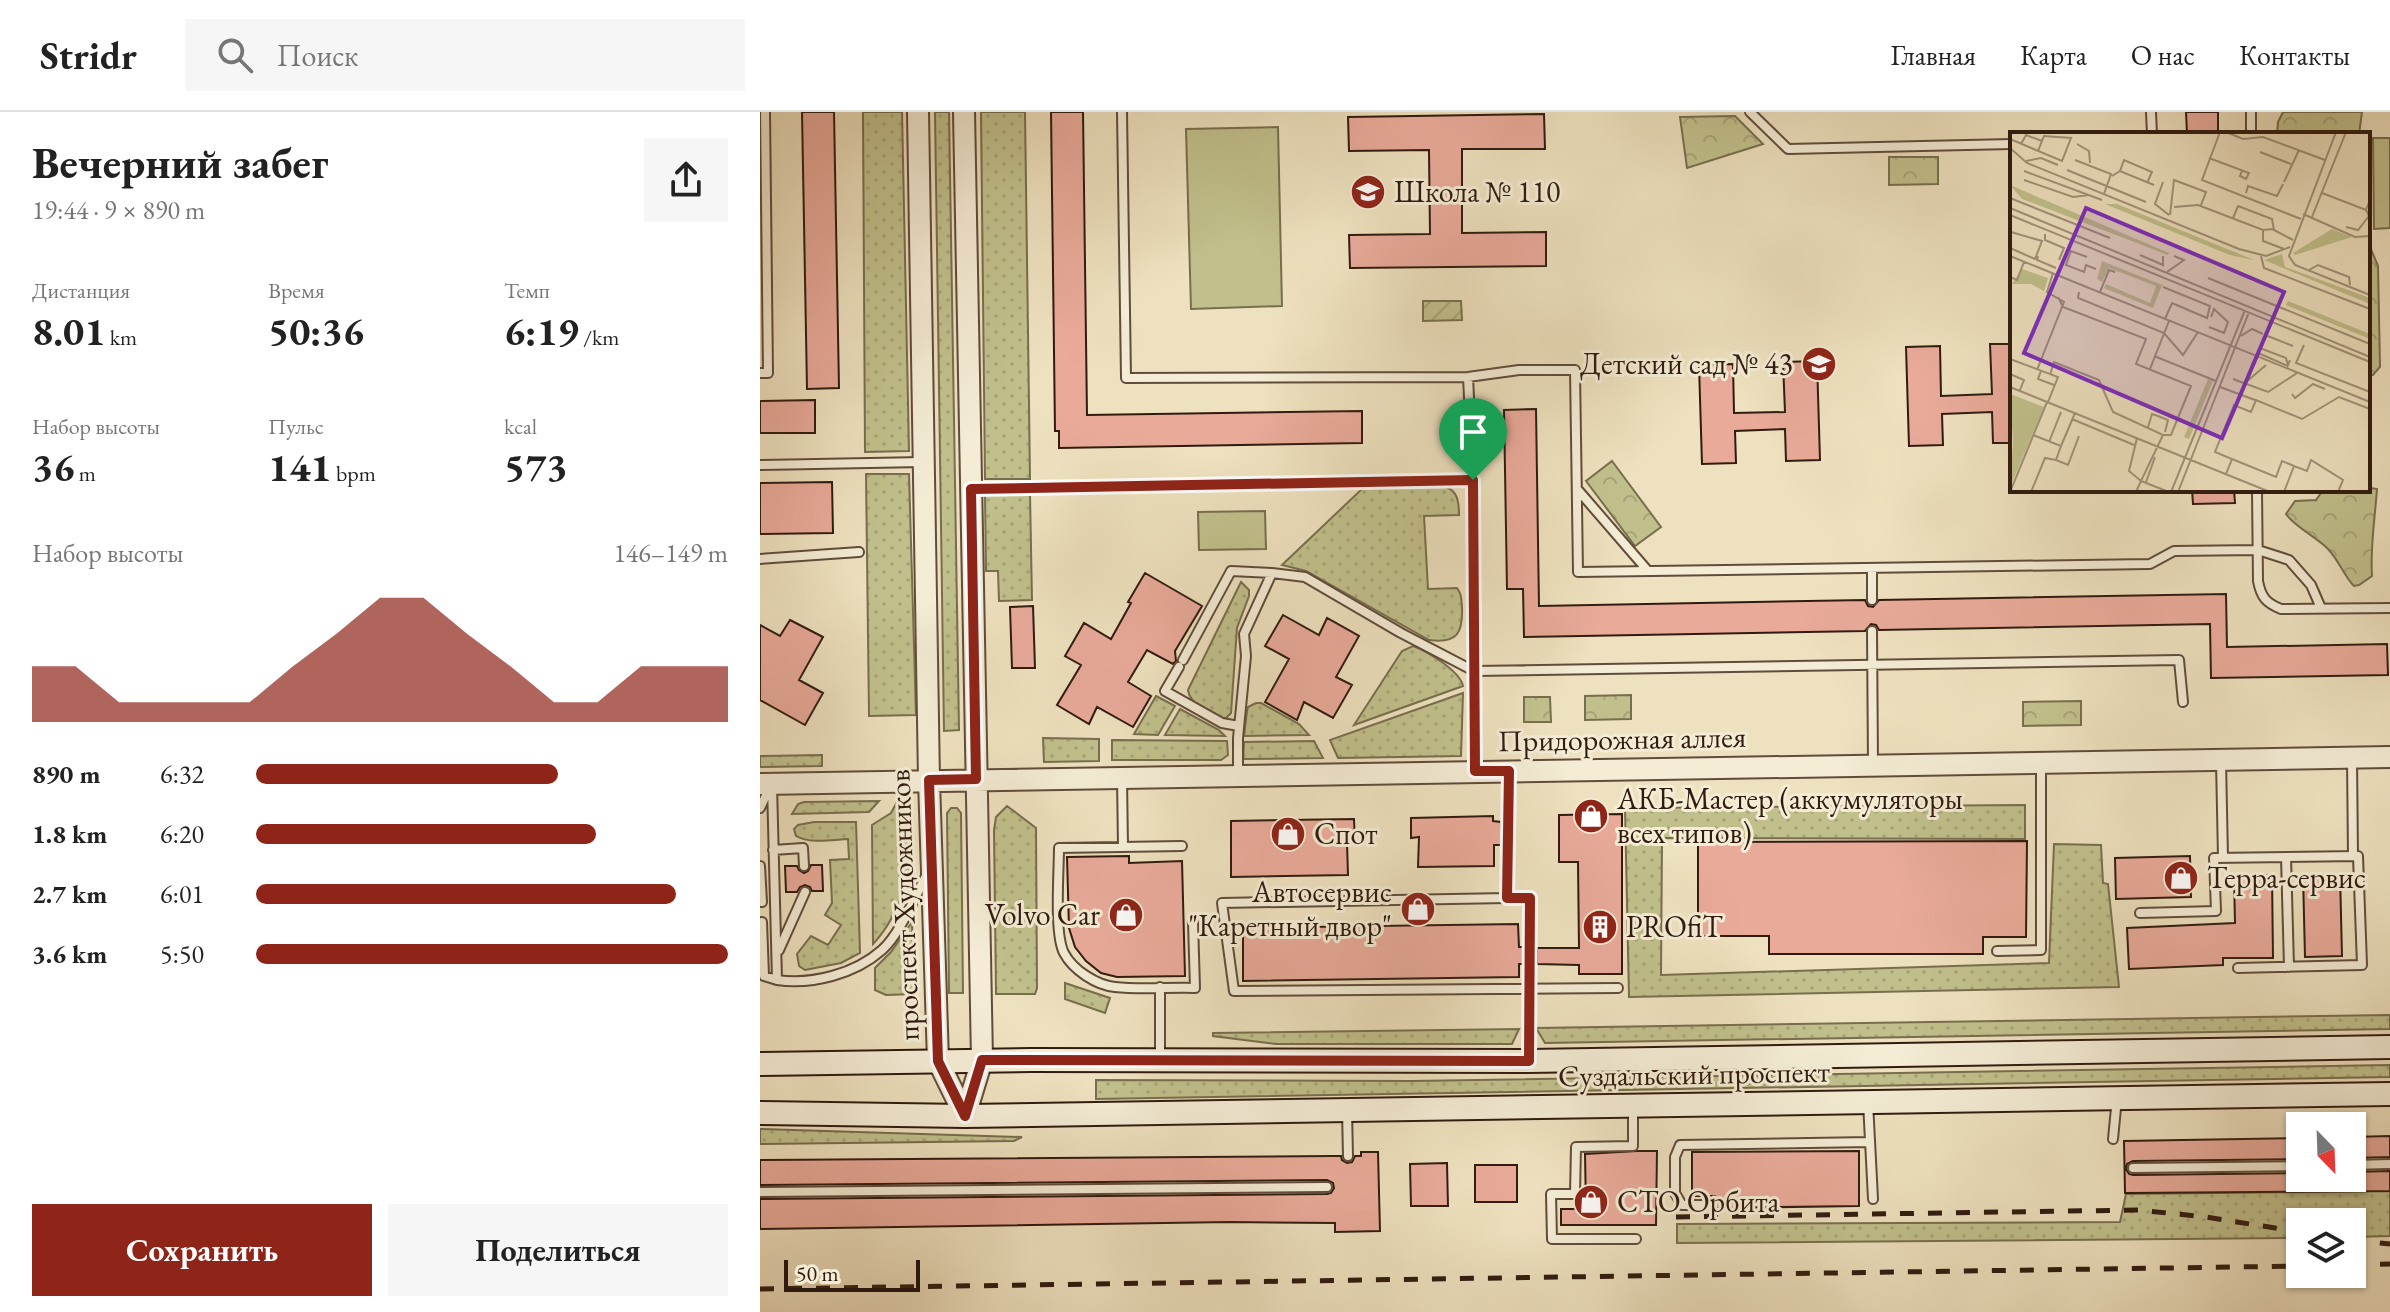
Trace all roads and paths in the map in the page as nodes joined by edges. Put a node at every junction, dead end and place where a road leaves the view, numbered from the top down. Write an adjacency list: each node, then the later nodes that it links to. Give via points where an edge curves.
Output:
1 (765, 112): 9 (lane, via 768,373)
2 (918, 112): 11 (street, проспект Художников)
3 (964, 112): 14 (street)
4 (1122, 112): 10 (lane, via 1126,378)
5 (1750, 112): 8 (lane, via 1788,149)
6 (2151, 112): 7 (lane)
7 (2152, 132)
8 (2010, 144)
9 (760, 373)
10 (1468, 377): 13 (lane); 15 (lane, via 1575,370)
11 (924, 462): 12 (lane); 41 (street, проспект Художников)
12 (760, 465)
13 (1473, 480): 14 (lane); 28 (lane)
14 (971, 489): 40 (street)
15 (1577, 489): 21 (lane); 21 (lane, via 1578,572)
16 (2257, 492): 17 (lane)
17 (2258, 550): 20 (lane, via 2174,551 2150,564); 24 (lane, via 2289,560 2311,585); 24 (lane, via 2260,594 2269,604 2281,609)
18 (859, 552): 19 (lane)
19 (760, 559)
20 (1872, 568): 21 (lane); 23 (lane)
21 (1648, 571)
22 (1272, 573): 28 (lane, via 1305,577); 30 (lane, via 1244,634); 30 (lane, via 1231,571 1165,691 1222,723)
23 (1872, 600)
24 (2321, 608): 25 (lane)
25 (2390, 608)
26 (1872, 631): 27 (lane)
27 (1873, 664): 28 (lane); 29 (lane, via 2179,660); 35 (lane)
28 (1474, 671): 36 (lane)
29 (2183, 702)
30 (1239, 726): 38 (lane)
31 (2390, 757): 32 (street, Придорожная аллея)
32 (2352, 758): 33 (street, Придорожная аллея); 47 (lane)
33 (2221, 760): 34 (street, Придорожная аллея); 49 (lane)
34 (2041, 763): 35 (street, Придорожная аллея); 59 (lane, via 2041,950)
35 (1873, 765): 37 (street, Придорожная аллея)
36 (1475, 771): 37 (street, Придорожная аллея); 38 (street, Придорожная аллея)
37 (1509, 771): 54 (lane)
38 (1238, 775): 39 (street, Придорожная аллея)
39 (1122, 777): 40 (street, Придорожная аллея); 45 (lane)
40 (976, 779): 41 (street, Придорожная аллея); 69 (street)
41 (929, 780): 42 (street, Придорожная аллея); 50 (street, проспект Художников)
42 (766, 784): 43 (lane); 46 (lane)
43 (760, 808)
44 (1182, 846): 45 (lane)
45 (1123, 847): 65 (lane, via 1059,848 1064,953 1090,978 1112,987)
46 (773, 850): 52 (lane, via 803,848); 61 (lane)
47 (2353, 856): 48 (lane); 62 (lane, via 2358,856 2362,965)
48 (2286, 857): 49 (lane); 62 (lane)
49 (2223, 858): 56 (lane, via 2214,858 2216,911)
50 (933, 863): 64 (lane, via 883,949 833,977 799,983); 71 (street, проспект Художников)
51 (760, 866): 55 (lane)
52 (804, 866)
53 (805, 892): 61 (lane)
54 (1507, 898): 67 (lane, via 1530,898); 67 (lane, via 1222,903 1234,991)
55 (762, 902)
56 (2140, 913)
57 (762, 922): 60 (lane)
58 (1193, 922): 65 (lane, via 1195,988)
59 (1997, 951)
60 (762, 952): 64 (lane, via 764,976)
61 (777, 954): 64 (lane)
62 (2289, 967): 63 (lane)
63 (2238, 968)
64 (777, 980)
65 (1160, 987): 70 (lane)
66 (1618, 988): 67 (lane)
67 (1530, 989): 72 (lane)
68 (2390, 1047): 72 (main road, Суздальский проспект)
69 (982, 1060): 70 (main road, Суздальский проспект); 71 (main road, Суздальский проспект); 80 (street)
70 (1160, 1060): 72 (main road, Суздальский проспект)
71 (938, 1061): 73 (main road, Суздальский проспект); 80 (street, проспект Художников)
72 (1529, 1061)
73 (760, 1064)
74 (2390, 1094): 75 (main road, Суздальский проспект)
75 (2117, 1098): 76 (main road, Суздальский проспект); 81 (lane)
76 (1868, 1101): 77 (main road, Суздальский проспект); 82 (lane)
77 (1633, 1106): 78 (main road, Суздальский проспект); 92 (lane, via 1633,1146 1576,1147 1575,1194 1551,1194 1552,1239)
78 (1347, 1110): 80 (main road, Суздальский проспект); 83 (lane)
79 (760, 1113): 80 (main road, Суздальский проспект)
80 (965, 1116)
81 (2113, 1139)
82 (1870, 1142): 90 (lane); 91 (lane, via 1680,1145 1675,1193 1682,1205)
83 (1348, 1156)
84 (2390, 1164): 85 (lane)
85 (2366, 1165)
86 (2286, 1166): 87 (lane)
87 (2133, 1168)
88 (1327, 1187): 89 (lane)
89 (760, 1192)
90 (1873, 1199)
91 (1705, 1205)
92 (1636, 1239)

